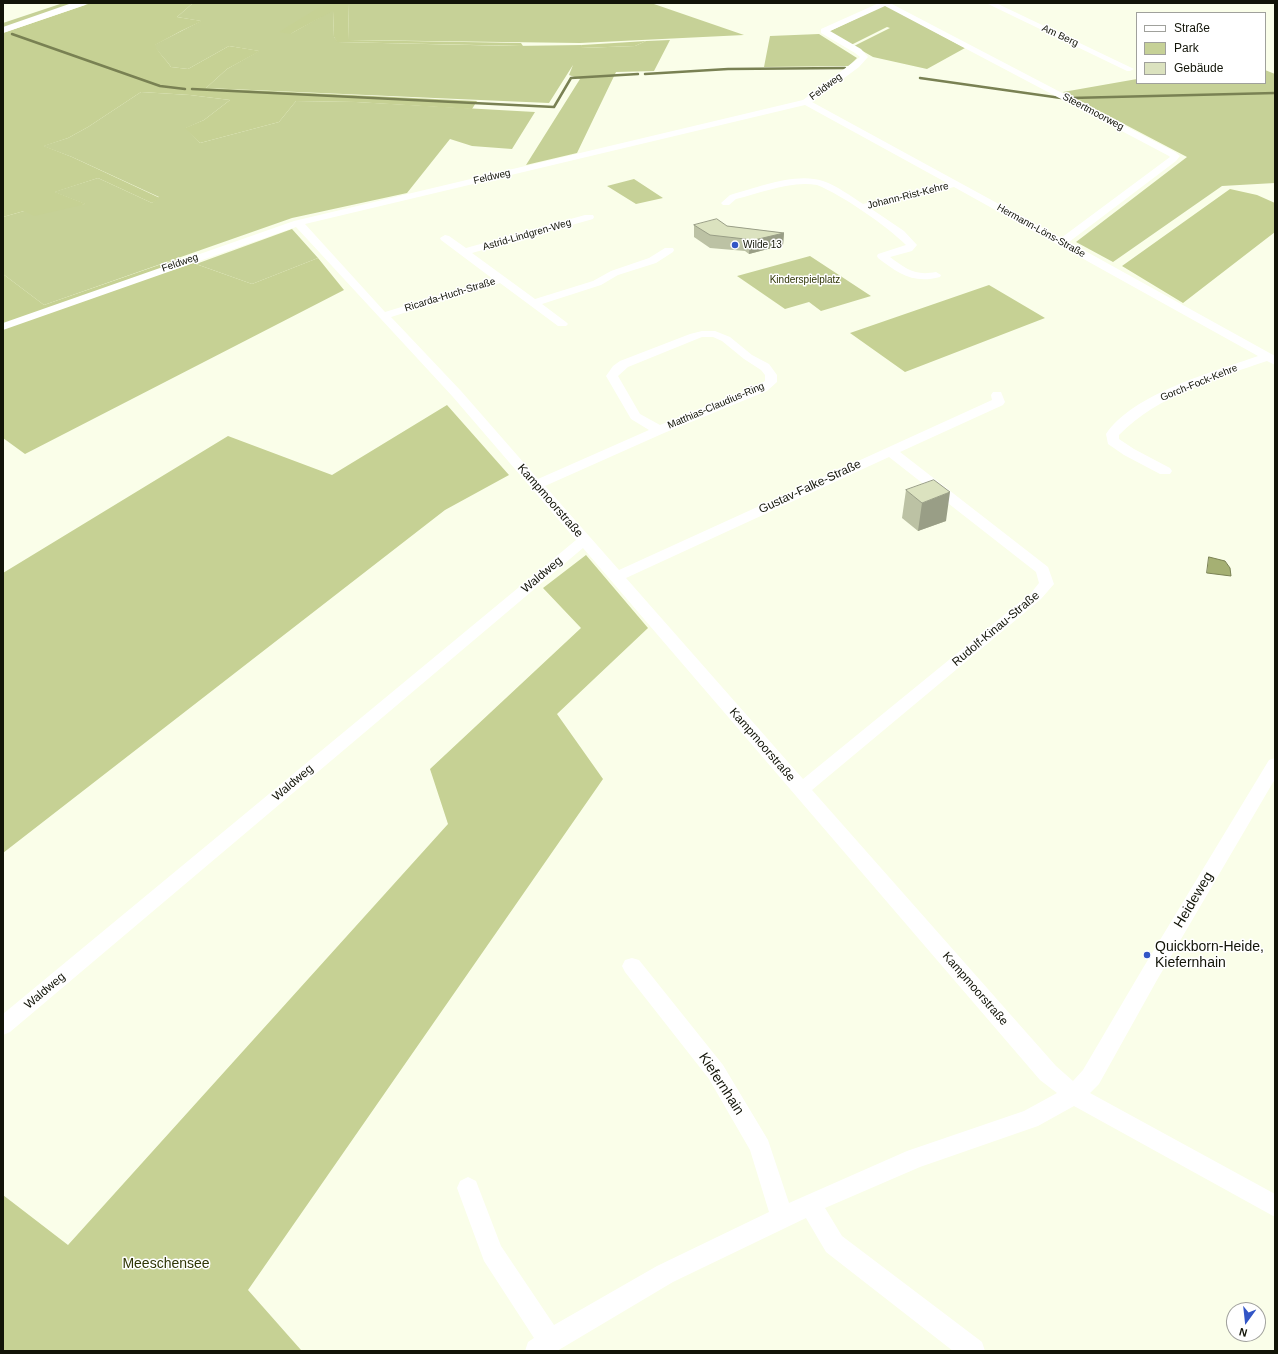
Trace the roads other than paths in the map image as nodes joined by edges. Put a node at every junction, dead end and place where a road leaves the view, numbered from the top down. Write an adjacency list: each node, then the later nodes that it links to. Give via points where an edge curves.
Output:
1 (82, 3): 4 (main road)
2 (885, 3): 6 (street, Feldweg, via 824,32 864,57); 13 (street, Steertmoorweg, via 1175,156)
3 (990, 3): 5 (street, Am Berg)
4 (3, 30)
5 (1130, 69)
6 (806, 102): 7 (street, Hermann-Löns-Straße); 11 (street, Feldweg)
7 (954, 184): 9 (street, Johann-Rist-Kehre); 13 (street, Hermann-Löns-Straße)
8 (726, 203): 9 (street, Johann-Rist-Kehre, via 733,197 792,182 810,181 827,186)
9 (862, 207): 16 (street, Johann-Rist-Kehre, via 900,233 912,245 908,249 882,256 914,276 926,278)
10 (589, 217): 15 (street, Astrid-Lindgren-Weg)
11 (298, 223): 19 (street, Kampmoorstraße); 21 (street, Feldweg)
12 (445, 238): 15 (street, Astrid-Lindgren-Weg)
13 (1062, 242): 22 (street, Hermann-Löns-Straße)
14 (669, 250): 18 (street, via 661,258 605,276 597,283)
15 (464, 252): 17 (street, Astrid-Lindgren-Weg)
16 (936, 275)
17 (500, 280): 18 (street, Ricarda-Huch-Straße); 19 (street, Ricarda-Huch-Straße)
18 (533, 303): 20 (street, Ricarda-Huch-Straße)
19 (383, 316): 27 (street, Kampmoorstraße, via 457,394)
20 (562, 324)
21 (3, 327)
22 (1271, 359): 26 (street, Gorch-Fock-Kehre, via 1217,374 1183,388 1129,417 1112,434 1113,441 1129,452)
23 (996, 395): 25 (street, Gustav-Falke-Straße, via 999,402)
24 (660, 430): 24 (street, Matthias-Claudius-Ring, via 763,388 771,382 771,375 765,367 715,334 694,336 624,364 612,376 636,416); 27 (street, Matthias-Claudius-Ring)
25 (890, 451): 29 (street, Gustav-Falke-Straße); 31 (street, Rudolf-Kinau-Straße, via 1043,570 1047,584 1036,596)
26 (1165, 470)
27 (536, 484): 28 (street, Kampmoorstraße)
28 (584, 540): 29 (street, Kampmoorstraße); 33 (street, Waldweg)
29 (616, 577): 31 (street, Kampmoorstraße)
30 (1275, 764): 34 (street, Heideweg, via 1091,1077)
31 (801, 790): 34 (street, Kampmoorstraße, via 1048,1073)
32 (632, 966): 38 (street, Kiefernhain, via 716,1072 760,1147)
33 (3, 1026)
34 (1074, 1095): 36 (street, via 1030,1119 915,1158); 37 (street, Kampmoorstraße)
35 (468, 1188): 39 (street, via 492,1253)
36 (810, 1204): 38 (street); 40 (street, via 834,1244)
37 (1275, 1206)
38 (782, 1218): 39 (street, via 665,1274)
39 (544, 1346)
40 (973, 1351)

